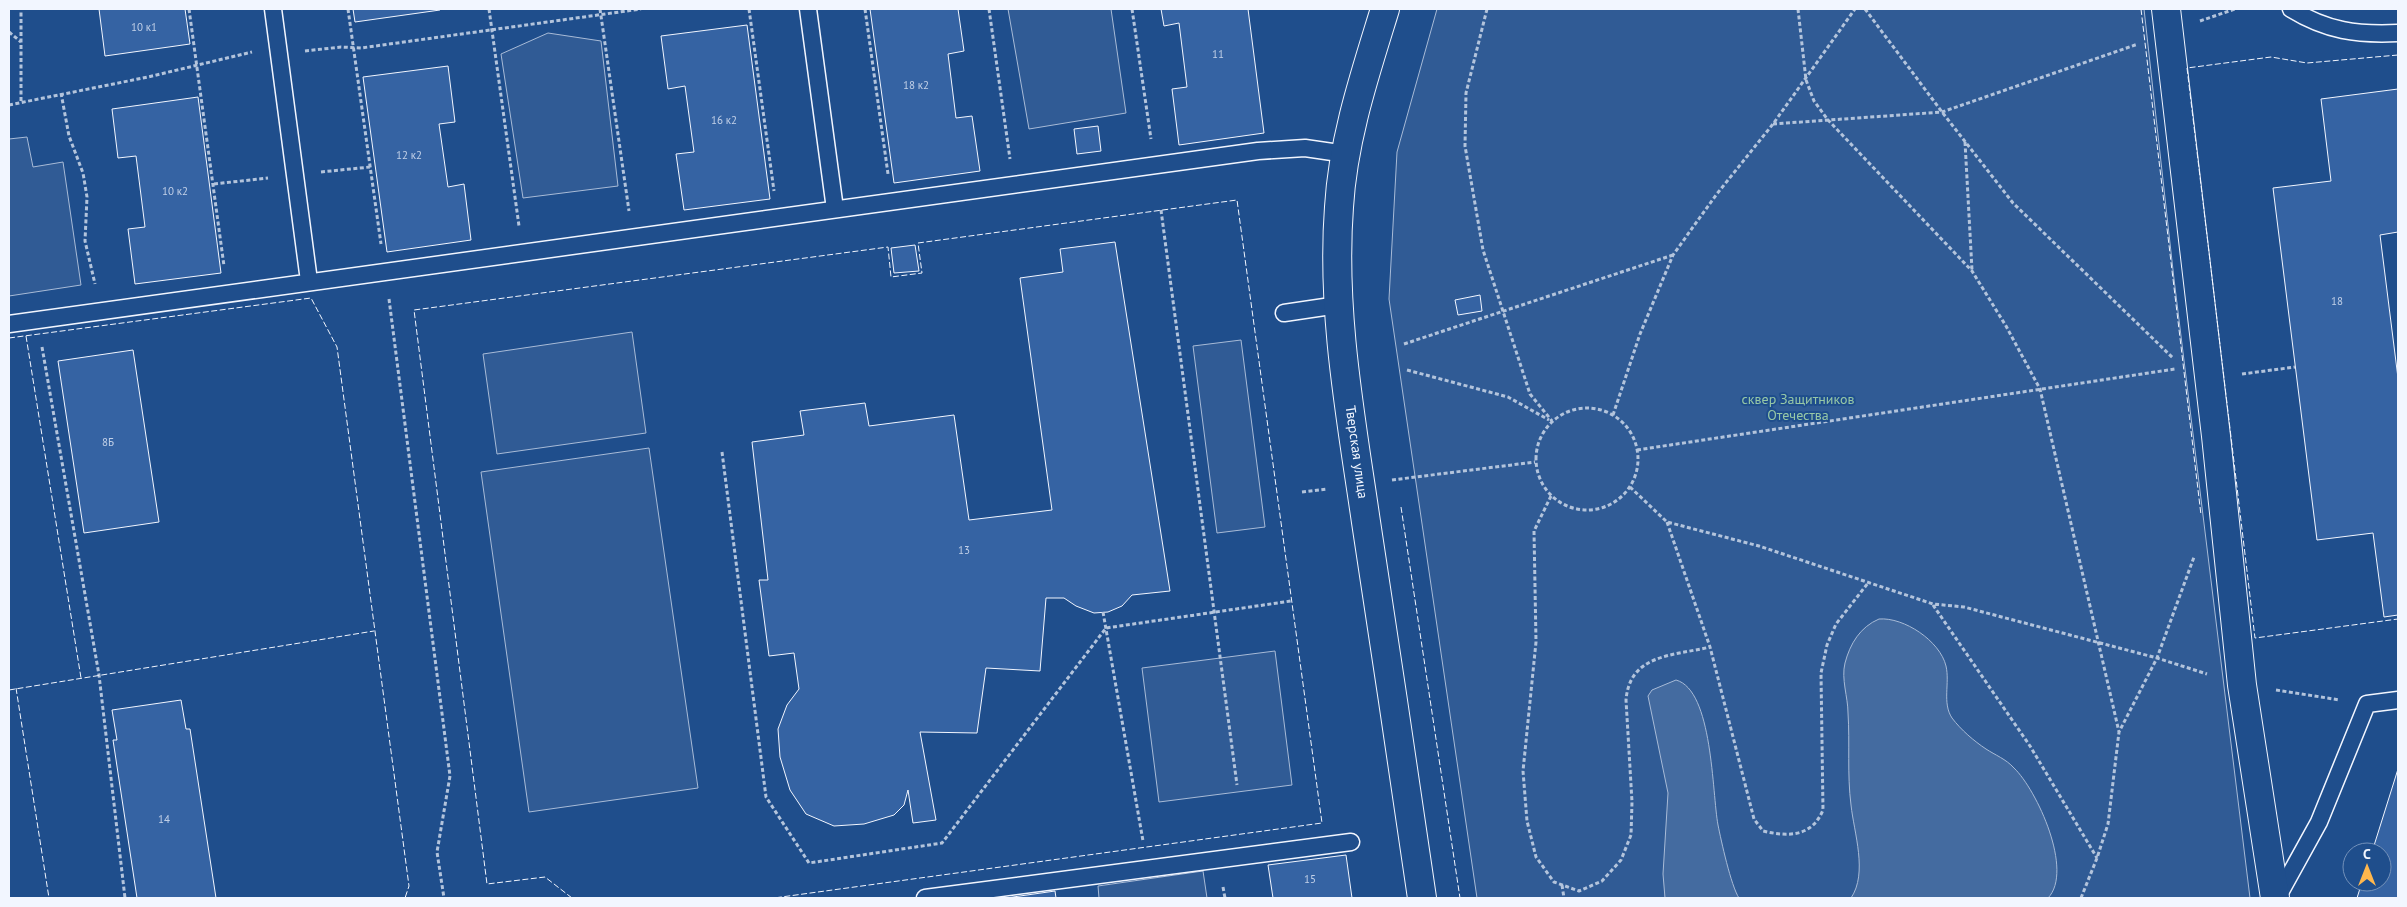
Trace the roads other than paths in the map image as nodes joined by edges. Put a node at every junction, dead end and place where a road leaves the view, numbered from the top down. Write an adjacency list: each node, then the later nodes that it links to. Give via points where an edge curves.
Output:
1 (272, 9): 9 (lane)
2 (808, 9): 8 (lane)
3 (1384, 9): 7 (street, Тверская улица, via 1356,103)
4 (2301, 11): 6 (lane, via 2339,31 2370,35)
5 (2167, 21): 17 (street, via 2242,685)
6 (2398, 33)
7 (1346, 154): 8 (lane, via 1290,148); 10 (street, Тверская улица, via 1339,205)
8 (835, 209): 9 (lane)
9 (309, 280): 12 (lane)
10 (1338, 305): 11 (lane); 16 (street, Тверская улица, via 1360,484)
11 (1284, 313)
12 (9, 324)
13 (2398, 700): 17 (lane, via 2367,704 2319,822)
14 (1352, 842): 15 (lane)
15 (925, 898)
16 (1422, 898)
17 (2276, 898)

